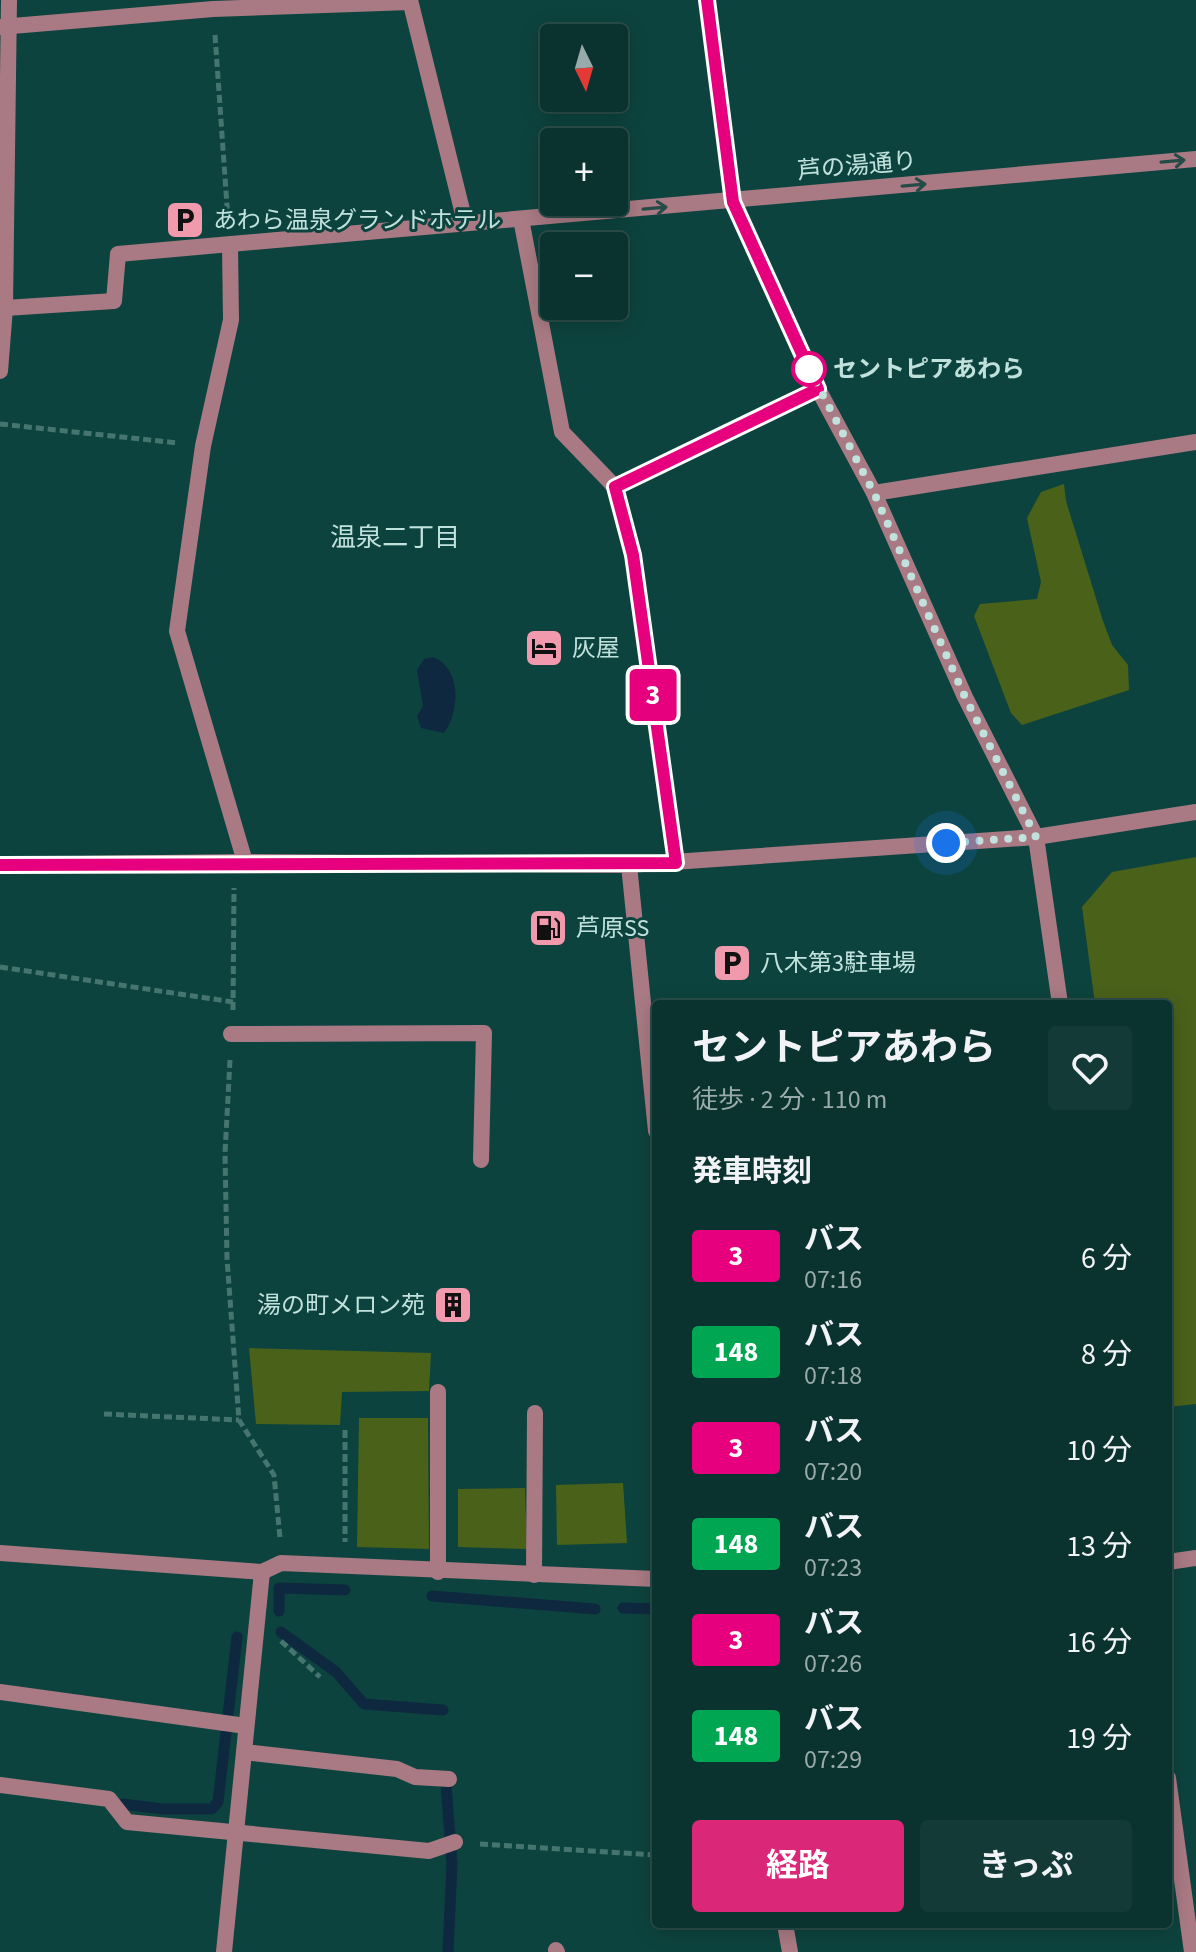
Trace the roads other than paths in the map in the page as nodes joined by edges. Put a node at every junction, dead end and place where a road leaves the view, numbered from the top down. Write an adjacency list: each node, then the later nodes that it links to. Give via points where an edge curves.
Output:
1 (9, 0): 4 (street)
2 (707, 0): 6 (street)
3 (410, 1): 4 (street, via 213,9); 8 (street)
4 (4, 26): 10 (street)
5 (1196, 159): 6 (street, 芦の湯通り, one-way to 5)
6 (733, 202): 7 (street, 芦の湯通り, one-way to 6); 12 (street)
7 (521, 219): 8 (street, 芦の湯通り); 14 (street, via 562,432)
8 (465, 222): 9 (street, 芦の湯通り)
9 (230, 245): 10 (street, 芦の湯通り, via 118,254 114,301); 18 (street, via 231,320 203,446 177,631)
10 (5, 308): 11 (street)
11 (0, 371)
12 (818, 389): 14 (street); 15 (street)
13 (1196, 442): 15 (street)
14 (615, 487): 19 (street, via 633,555)
15 (874, 493): 17 (street, via 965,697)
16 (1196, 812): 17 (street)
17 (1036, 837): 19 (street); 22 (street)
18 (240, 862): 20 (street); 21 (street)
19 (676, 863): 21 (street)
20 (0, 865)
21 (629, 865): 24 (street)
22 (1059, 1000)
23 (231, 1034): 25 (street, via 484,1033)
24 (652, 1092)
25 (481, 1160)
26 (438, 1392): 32 (street)
27 (535, 1413): 33 (street)
28 (0, 1553): 31 (street)
29 (1196, 1558): 30 (street)
30 (1172, 1561)
31 (262, 1572): 32 (street, via 281,1563); 36 (street)
32 (438, 1572): 33 (street)
33 (534, 1575): 34 (street)
34 (652, 1579)
35 (0, 1692): 36 (street)
36 (246, 1726): 37 (street)
37 (244, 1752): 38 (street); 41 (street)
38 (449, 1779)
39 (0, 1785): 41 (street, via 109,1799 127,1822)
40 (1172, 1807): 46 (street)
41 (235, 1835): 42 (street, via 429,1851); 44 (street)
42 (455, 1842)
43 (786, 1928): 45 (street)
44 (224, 1952)
45 (790, 1952)
46 (1192, 1952)

